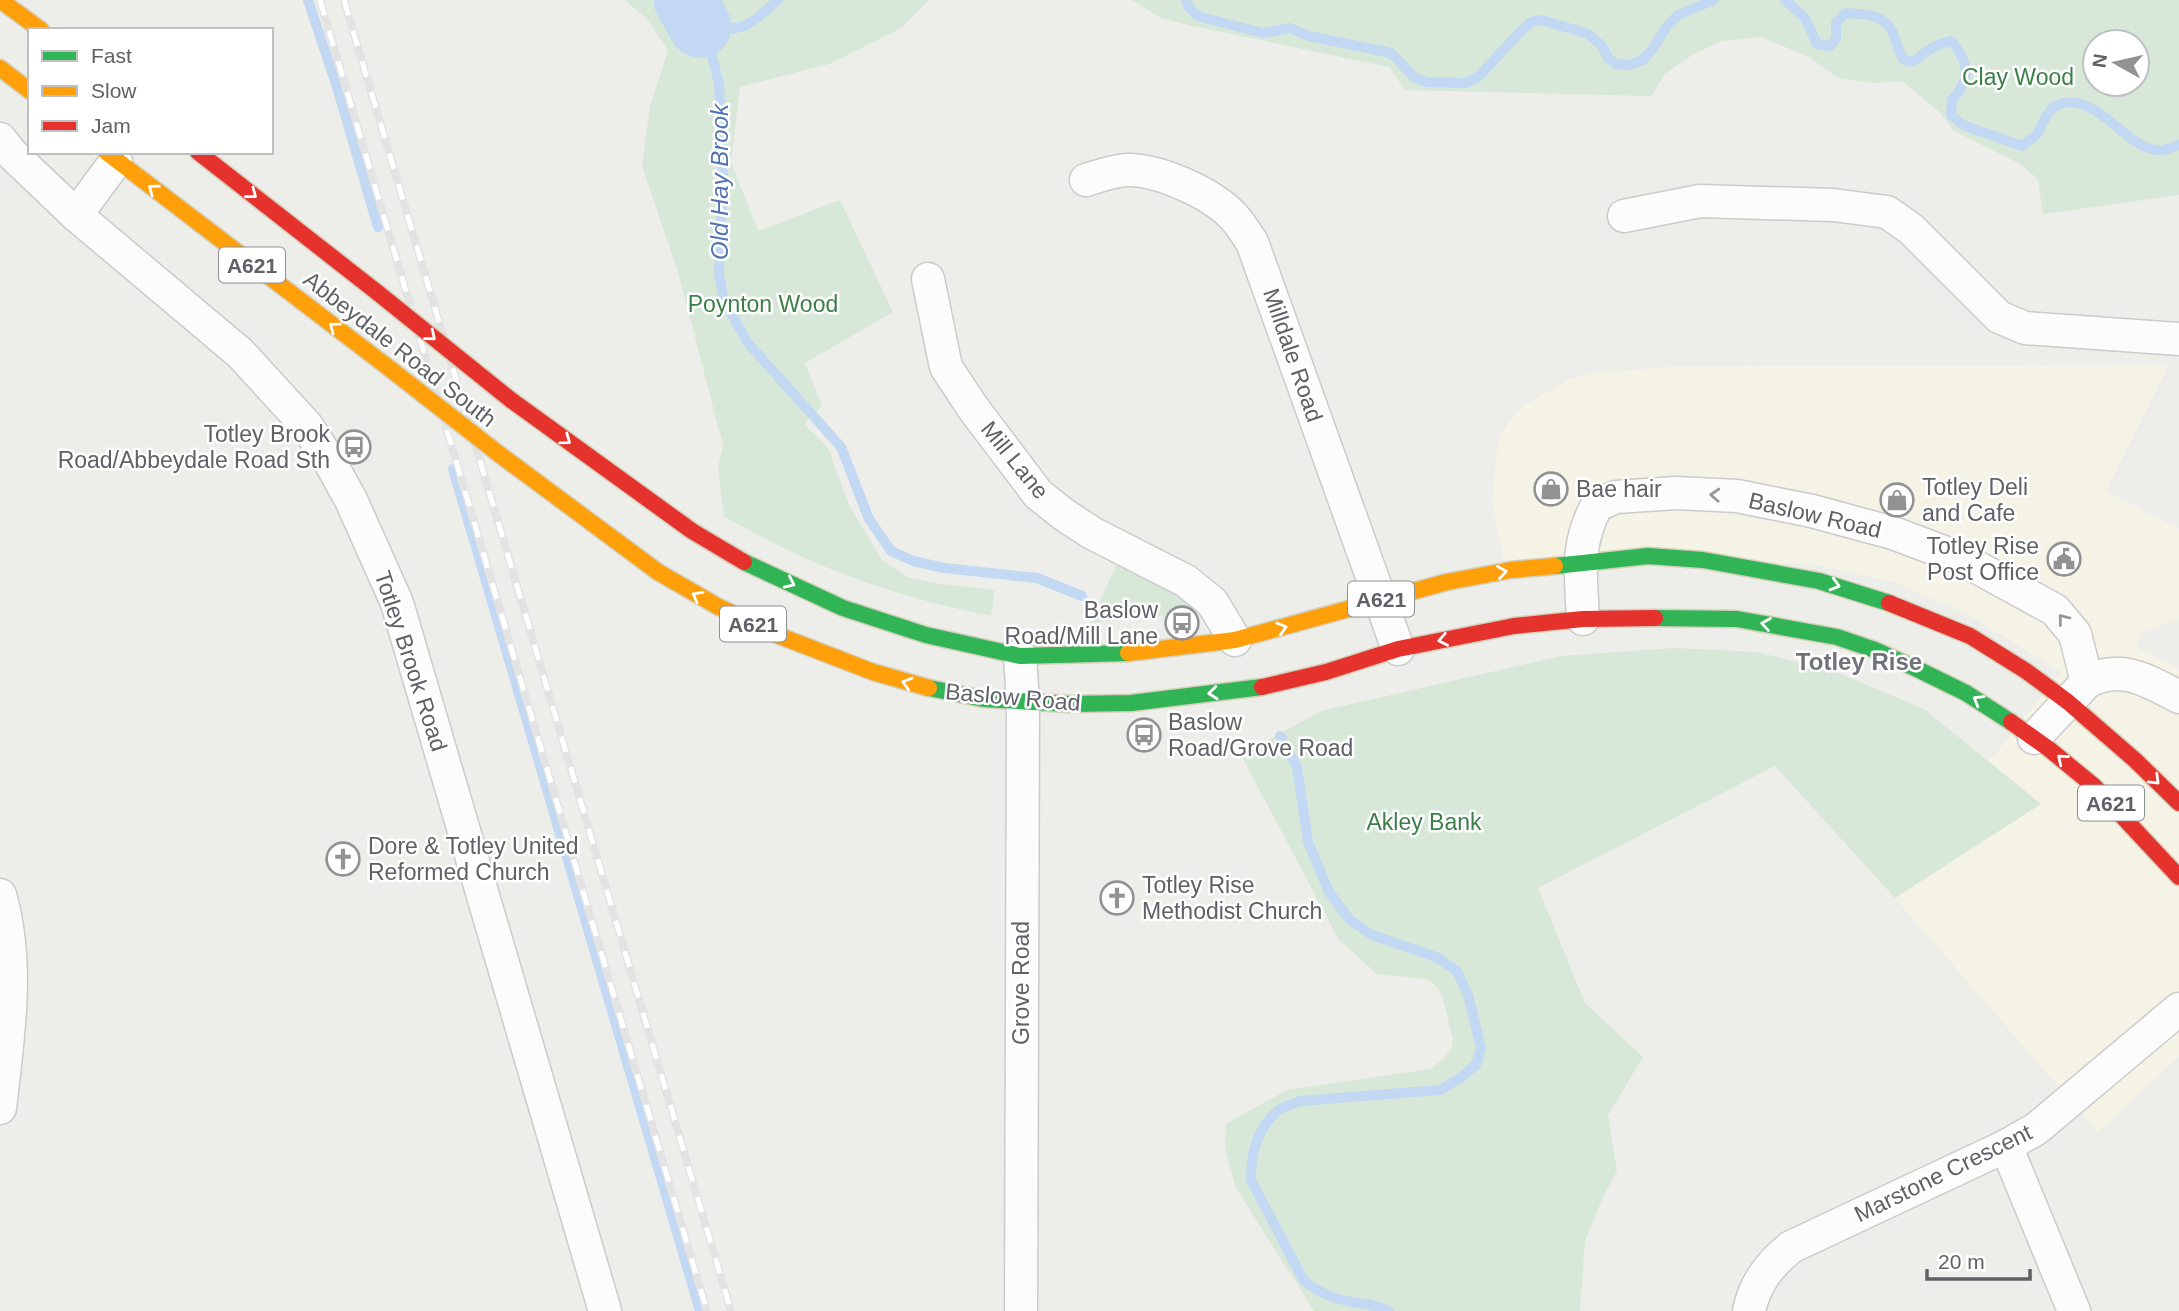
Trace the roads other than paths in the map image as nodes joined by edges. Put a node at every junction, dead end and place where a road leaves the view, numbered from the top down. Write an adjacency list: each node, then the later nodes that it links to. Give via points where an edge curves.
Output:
1 (0, 0): 2 (main road)
2 (38, 28)
3 (0, 68): 4 (main road)
4 (28, 89)
5 (0, 139): 9 (street, Totley Brook Road)
6 (201, 154): 19 (main road, A621, one-way to 19, bridge, via 511,400 728,554 844,608 926,635)
7 (111, 157): 9 (street); 13 (main road, Abbeydale Road South / A621, one-way to 7, bridge)
8 (1086, 180): 15 (street, Milldale Road, via 1129,170 1158,176 1221,206 1248,236)
9 (76, 215): 30 (street, Totley Brook Road, via 240,353 307,426 351,500 397,603)
10 (1624, 216): 12 (street, via 1700,201 1833,205 1886,212 1911,229 1999,317 2025,328)
11 (928, 279): 17 (street, Mill Lane, via 946,367 1038,494 1092,533 1186,581 1212,603)
12 (2179, 339)
13 (499, 454): 22 (main road, Baslow Road / A621, one-way to 13, via 918,686 757,626 658,572)
14 (1580, 563): 15 (main road, A621, one-way to 14, via 1511,570); 16 (street, Baslow Road); 20 (main road, A621, one-way to 20, via 1648,556 1703,560 1819,581 1869,595 1970,636 2026,671); 20 (street, Baslow Road, one-way to 14, via 2075,634 2056,610 1962,559 1893,533 1812,511 1737,496 1676,493 1616,497 1597,505 1582,540)
15 (1379, 599): 17 (main road, A621, one-way to 15); 18 (street, Milldale Road)
16 (1583, 619): 18 (main road, Baslow Road / A621, one-way to 18, via 1514,626); 23 (main road, Baslow Road / A621, one-way to 16, via 1966,693 1837,637 1737,619)
17 (1234, 640): 19 (main road, A621, via 1115,655)
18 (1398, 649): 22 (main road, Baslow Road / A621, one-way to 22, via 1247,690 1131,703)
19 (1020, 656): 22 (street, Grove Road)
20 (2077, 692): 21 (street, via 2110,673 2132,675); 23 (street); 24 (main road, A621, one-way to 24)
21 (2179, 697)
22 (1023, 702): 31 (street, Grove Road)
23 (2035, 738): 25 (main road, Baslow Road / A621, one-way to 23, via 2094,786)
24 (2179, 803)
25 (2179, 877)
26 (0, 895): 28 (street, via 11,989)
27 (2179, 1009): 29 (street, Marstone Crescent, via 2036,1129)
28 (0, 1108)
29 (2006, 1146): 32 (street, Marstone Crescent, via 1791,1247 1758,1282); 33 (street)
30 (605, 1311)
31 (1021, 1311)
32 (1749, 1311)
33 (2074, 1311)

